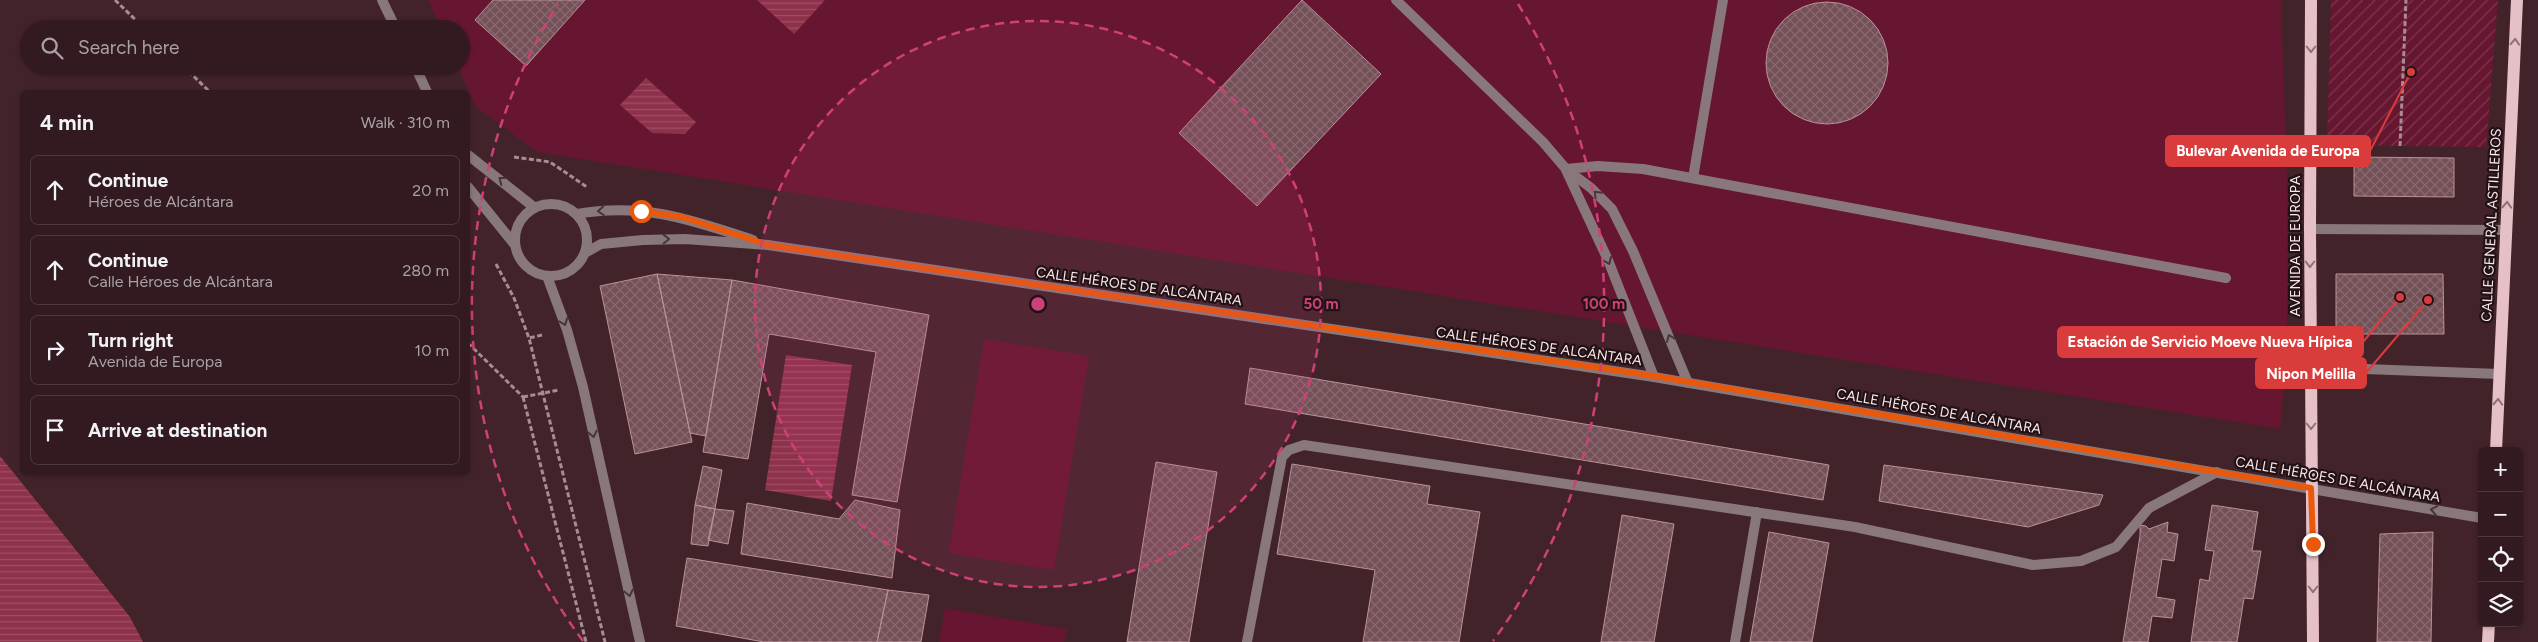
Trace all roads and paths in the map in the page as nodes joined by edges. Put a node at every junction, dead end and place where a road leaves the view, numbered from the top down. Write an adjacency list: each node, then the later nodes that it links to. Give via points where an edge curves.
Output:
1 (115, 0): 8 (path)
2 (382, 0): 9 (street)
3 (1396, 0): 16 (street, via 1543,142)
4 (1723, 0): 17 (street)
5 (2311, 0): 21 (main road, AVENIDA DE EUROPA, one-way to 21)
6 (2406, 0): 14 (path)
7 (2517, 0): 22 (main road, CALLE GENERAL ASTILLEROS, one-way to 7)
8 (136, 20)
9 (392, 20)
10 (192, 75): 12 (path)
11 (419, 75): 13 (street)
12 (208, 90)
13 (426, 90)
14 (2400, 146)
15 (470, 157): 19 (street, one-way to 15)
16 (1566, 169): 17 (street, via 1620,166); 31 (street, one-way to 31, via 1608,260); 32 (street, one-way to 16, via 1624,230 1612,209)
17 (1693, 178): 27 (street)
18 (470, 189): 23 (street)
19 (535, 208): 20 (street, via 558,204); 23 (street, via 519,223)
20 (577, 214): 24 (street, one-way to 20, via 682,217 641,211 601,210); 25 (street, via 587,233)
21 (2310, 229): 22 (street); 29 (main road, AVENIDA DE EUROPA, one-way to 29)
22 (2506, 230): 30 (main road, CALLE GENERAL ASTILLEROS)
23 (515, 245): 26 (street, via 521,259 532,271)
24 (768, 245): 25 (street, one-way to 24, via 601,244 643,240 686,239); 31 (street, CALLE HÉROES DE ALCÁNTARA)
25 (585, 253): 26 (street, via 581,261 566,273)
26 (547, 276): 33 (street, one-way to 33, via 567,330)
27 (2226, 278)
28 (470, 345): 34 (path)
29 (2311, 367): 30 (street); 37 (main road, AVENIDA DE EUROPA, one-way to 37)
30 (2499, 374): 35 (main road, CALLE GENERAL ASTILLEROS, one-way to 30)
31 (1654, 376): 32 (street, CALLE HÉROES DE ALCÁNTARA)
32 (1688, 383): 36 (street, CALLE HÉROES DE ALCÁNTARA)
33 (582, 387): 34 (path); 42 (street, one-way to 42)
34 (523, 397): 41 (path)
35 (2496, 447)
36 (2217, 472): 37 (street, CALLE HÉROES DE ALCÁNTARA); 38 (street, via 2149,508 2116,547 2081,561 2032,565 1855,527)
37 (2311, 488): 39 (street, CALLE HÉROES DE ALCÁNTARA, one-way to 37); 45 (main road, AVENIDA DE EUROPA, one-way to 45)
38 (1757, 512): 43 (street, via 1295,446 1282,457); 44 (street)
39 (2478, 517)
40 (2489, 627): 46 (main road)
41 (586, 642)
42 (640, 642)
43 (1247, 642)
44 (1735, 642)
45 (2313, 642)
46 (2488, 642)

